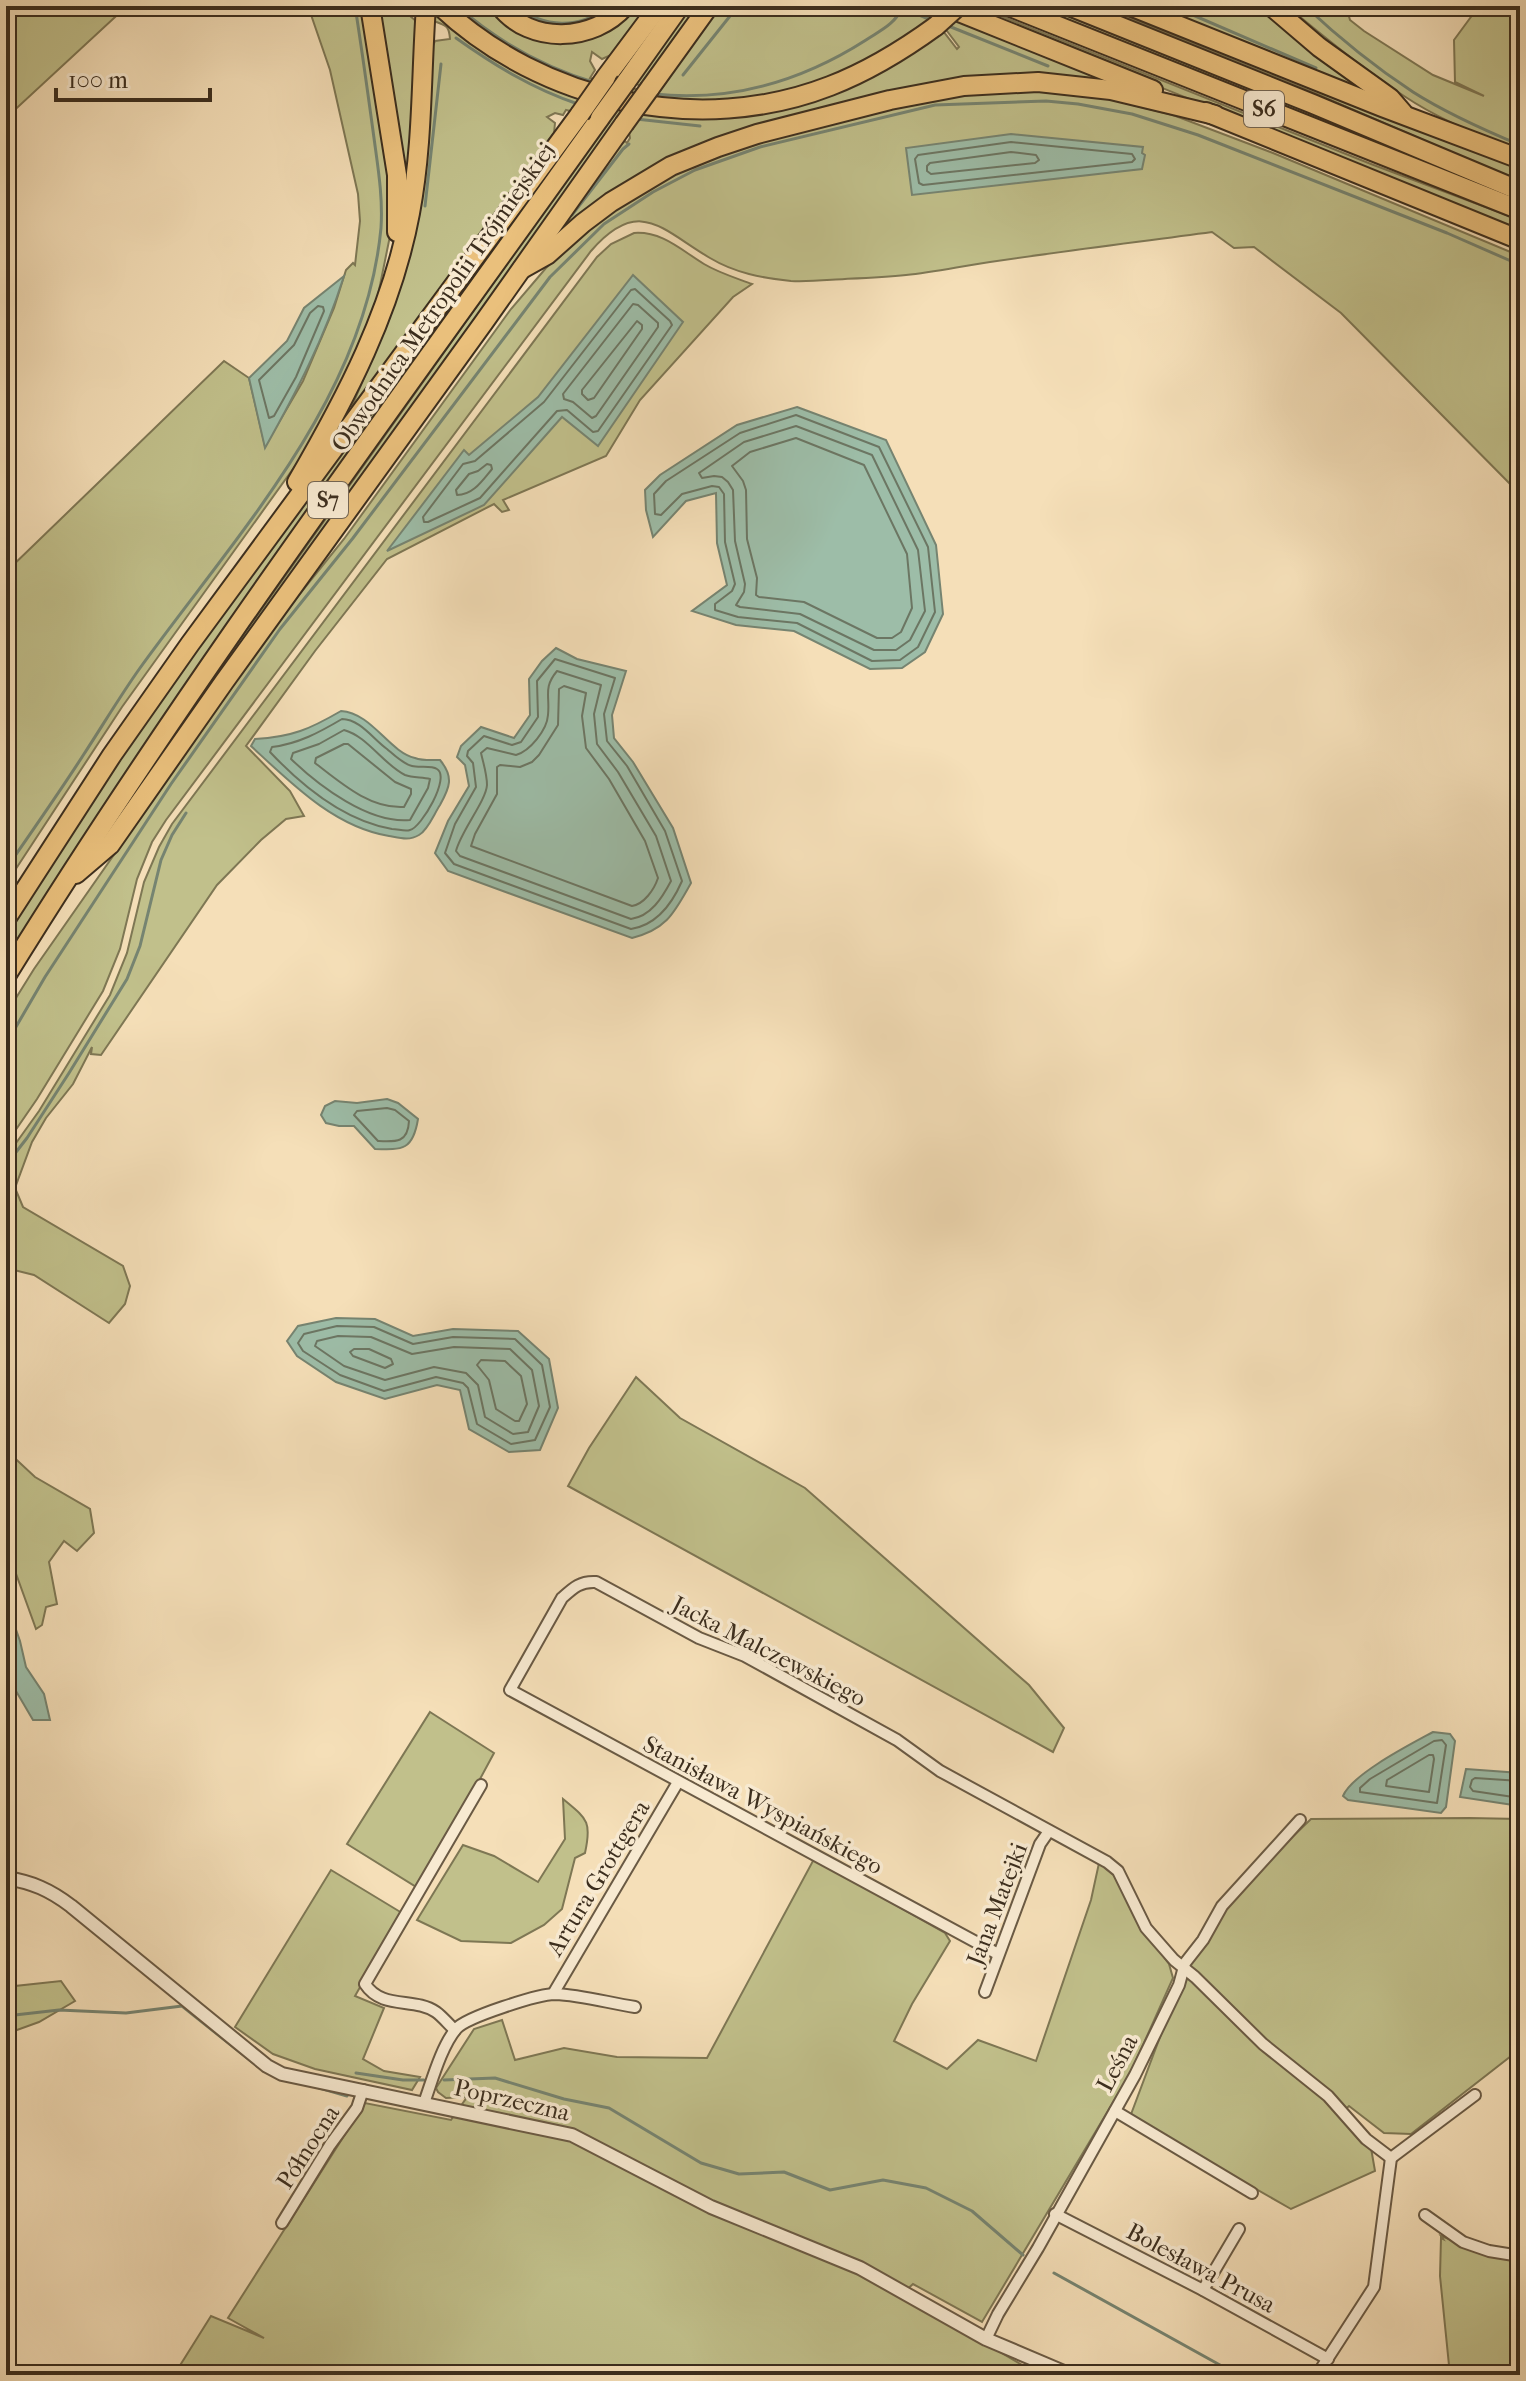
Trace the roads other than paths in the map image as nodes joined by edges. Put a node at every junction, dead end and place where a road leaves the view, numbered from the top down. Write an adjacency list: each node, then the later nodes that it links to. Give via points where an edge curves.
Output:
1 (370, 6): 21 (highway, via 397,175)
2 (500, 6): 3 (highway, via 521,24 567,35 595,28)
3 (625, 6)
4 (659, 6): 22 (highway, Obwodnica Metropolii Trójmiejskiej / S7, bridge)
5 (680, 6): 23 (highway, Obwodnica Metropolii Trójmiejskiej / S7, bridge, via 173,716)
6 (709, 6): 20 (highway, bridge)
7 (944, 6): 14 (highway)
8 (958, 6): 13 (highway, bridge, via 903,50 829,86 765,103 680,109 629,103 547,77)
9 (1008, 6): 18 (highway, S6)
10 (1069, 6): 17 (highway, S6)
11 (1130, 6): 15 (highway)
12 (1271, 6): 15 (highway, via 1390,98)
13 (431, 9): 21 (highway, via 410,215)
14 (1215, 115): 19 (highway); 20 (highway, via 1111,90 1038,82 975,85 890,100 757,134 671,166 596,212 547,255)
15 (1404, 116): 16 (highway)
16 (1520, 159)
17 (1520, 191)
18 (1520, 210)
19 (1520, 240)
20 (518, 271): 23 (highway, via 110,845)
21 (393, 279): 22 (highway, via 344,400)
22 (244, 570): 24 (highway, Obwodnica Metropolii Trójmiejskiej / S7, via 112,755)
23 (62, 886): 25 (highway, Obwodnica Metropolii Trójmiejskiej / S7)
24 (6, 919)
25 (6, 976)
26 (510, 1690): 27 (street, Stanisława Wyspiańskiego); 30 (street, Jacka Malczewskiego, via 562,1598 586,1581 596,1582 699,1638 745,1656)
27 (678, 1782): 32 (street, Stanisława Wyspiańskiego); 35 (street, Artura Grottgera)
28 (481, 1785): 37 (street, via 365,1984 380,1998 435,2011)
29 (1300, 1820): 33 (street, Leśna, via 1222,1906)
30 (1049, 1831): 32 (street, Jana Matejki); 33 (street, via 1118,1871 1146,1928)
31 (6, 1878): 38 (street, Poprzeczna, via 47,1889 71,1906 267,2066 282,2074)
32 (998, 1954): 34 (street, Jana Matejki)
33 (1183, 1968): 41 (street, Leśna); 42 (street)
34 (985, 1992)
35 (553, 1994): 36 (street); 37 (street, via 498,2009)
36 (635, 2007)
37 (455, 2030): 40 (street)
38 (363, 2090): 40 (street, Poprzeczna); 46 (street, Północna, via 357,2108)
39 (1475, 2095): 42 (street)
40 (424, 2103): 50 (street, Poprzeczna, via 572,2135 711,2207 860,2268)
41 (1115, 2111): 43 (street); 44 (street, Leśna)
42 (1391, 2158): 51 (street, via 1374,2287)
43 (1252, 2193)
44 (1055, 2214): 49 (street, Bolesława Prusa); 50 (street, Leśna)
45 (1425, 2215): 48 (street, via 1463,2242)
46 (282, 2223)
47 (1239, 2229): 49 (street)
48 (1520, 2256)
49 (1203, 2290): 51 (street, Bolesława Prusa)
50 (986, 2339): 52 (street, Poprzeczna)
51 (1328, 2359): 53 (street)
52 (1071, 2375)
53 (1317, 2375)

